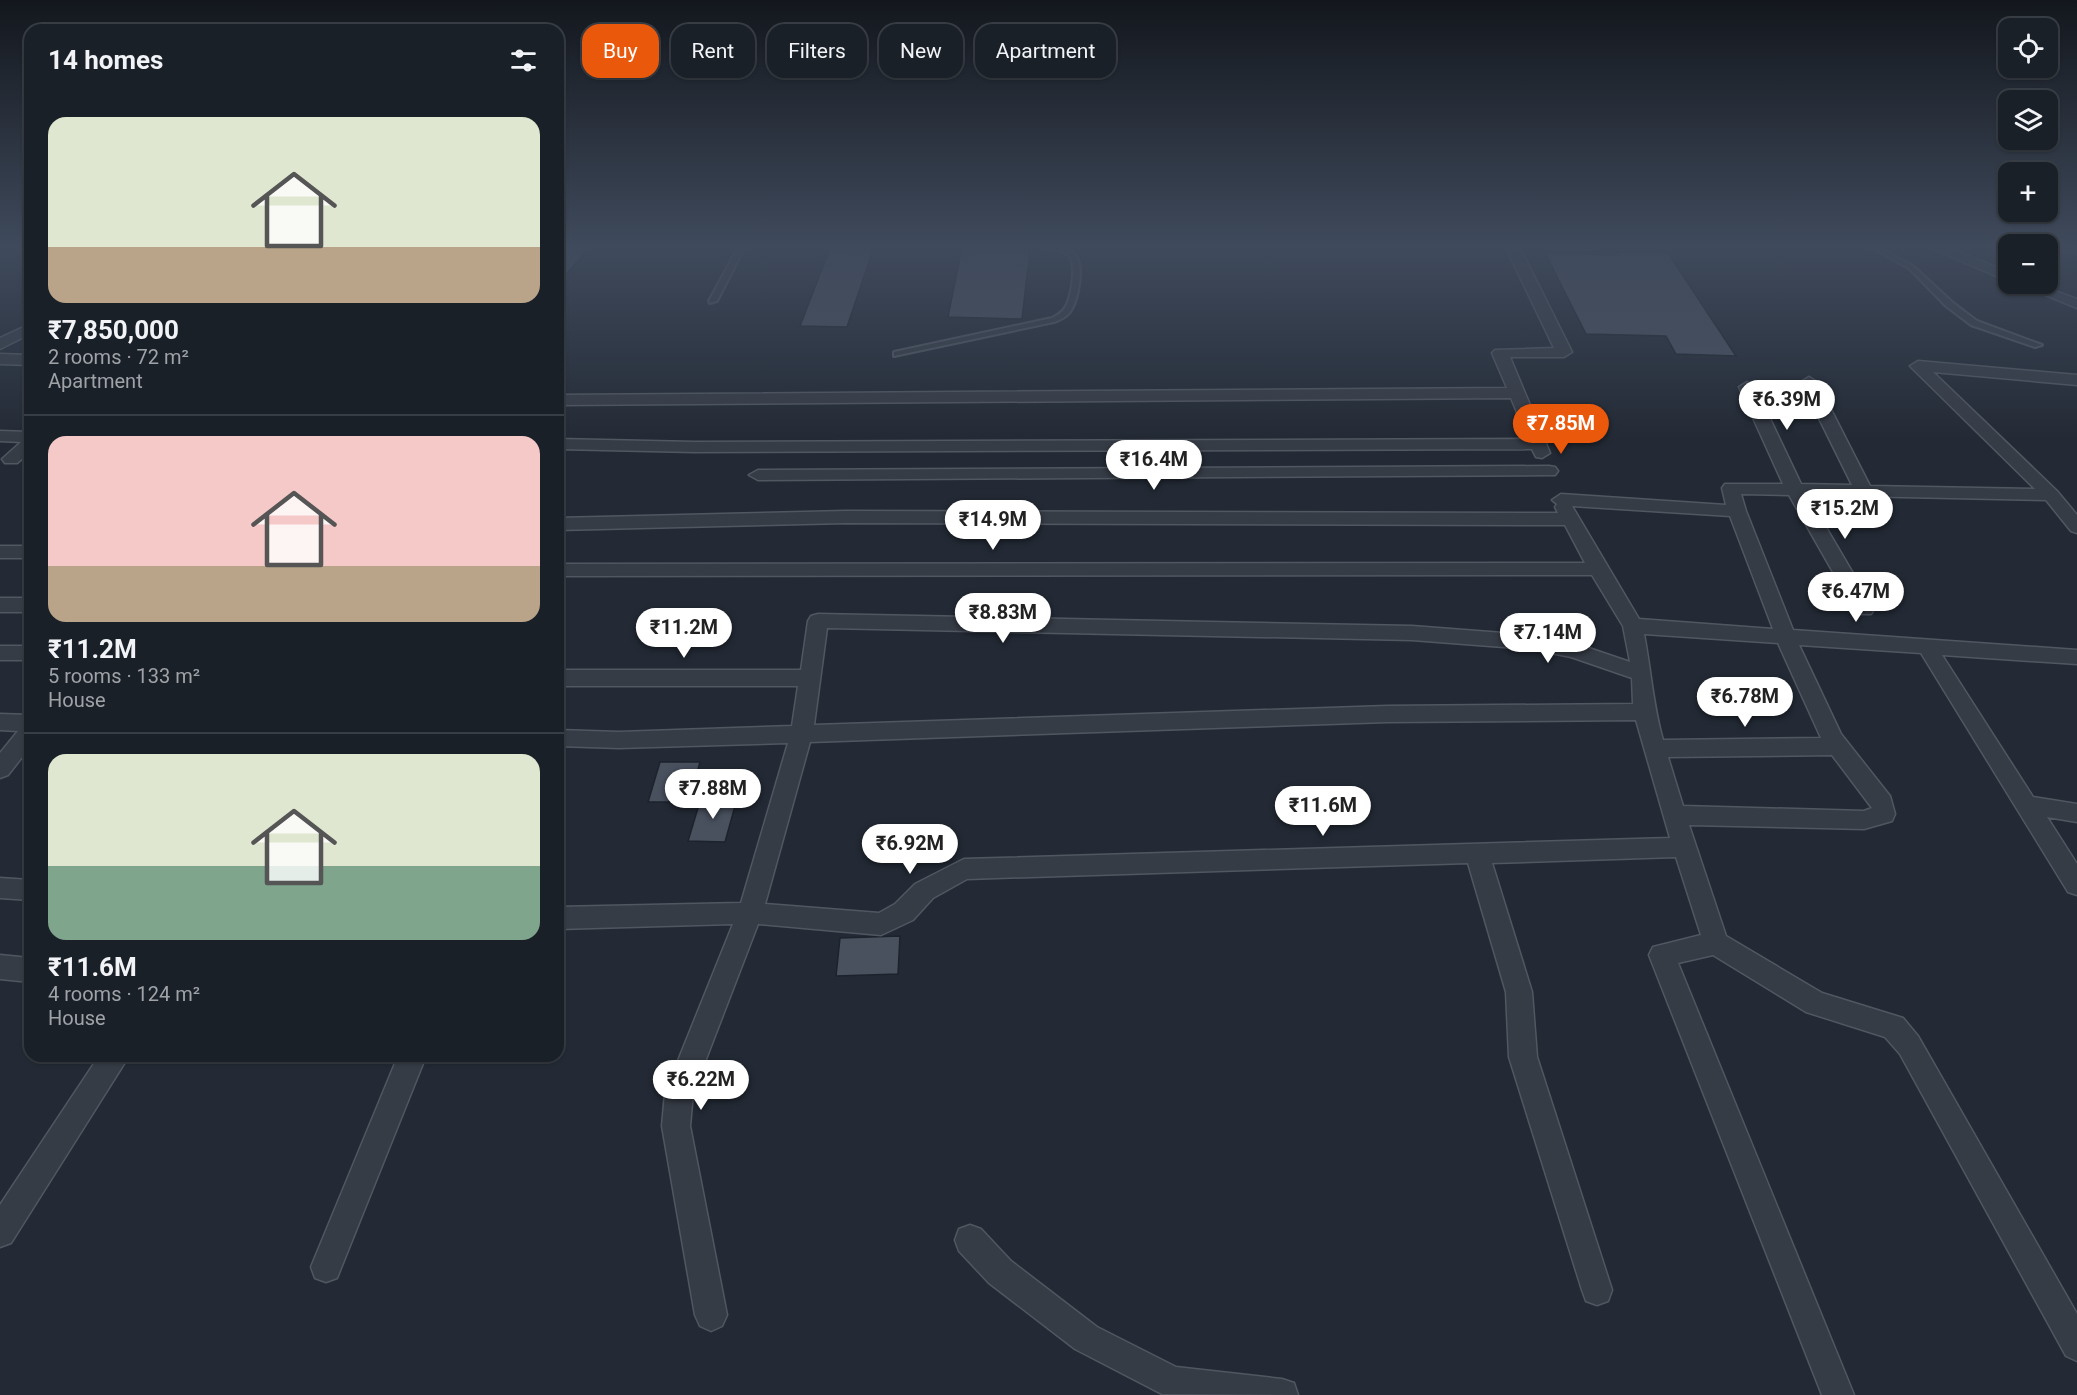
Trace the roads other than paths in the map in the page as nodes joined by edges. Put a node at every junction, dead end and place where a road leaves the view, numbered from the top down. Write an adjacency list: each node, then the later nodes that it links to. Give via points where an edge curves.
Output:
1 (1069, 311): 7 (lane, via 1054,320)
2 (1544, 311): 13 (street, via 1564,352 1500,353)
3 (1958, 311): 6 (lane, via 1974,323)
4 (24, 331): 5 (street)
5 (0, 344)
6 (2038, 345)
7 (897, 354)
8 (0, 359): 9 (street)
9 (24, 360)
10 (2077, 380): 25 (street, via 1918,366)
11 (1809, 382): 24 (street)
12 (1747, 387): 23 (street)
13 (1517, 393): 14 (street); 18 (street)
14 (564, 400)
15 (0, 436): 16 (street)
16 (24, 437)
17 (564, 444): 18 (street)
18 (1538, 444): 21 (street)
19 (24, 448): 20 (street)
20 (11, 459)
21 (1549, 471): 22 (street); 26 (street)
22 (758, 475)
23 (1795, 490): 24 (street); 27 (street, via 1731,488); 37 (street)
24 (1864, 491): 25 (street)
25 (2051, 495): 30 (street)
26 (1561, 500): 27 (street); 28 (street)
27 (1737, 511): 39 (street)
28 (1569, 519): 29 (street, via 846,518); 33 (street)
29 (564, 524)
30 (2077, 527)
31 (0, 552): 32 (street)
32 (24, 552)
33 (1599, 569): 34 (street); 38 (street)
34 (564, 570)
35 (0, 604): 36 (street)
36 (24, 605)
37 (1864, 609)
38 (1633, 626): 39 (street); 44 (street)
39 (1786, 638): 40 (street); 53 (street)
40 (1927, 647): 43 (street); 56 (street)
41 (0, 653): 42 (street)
42 (24, 653)
43 (2077, 657)
44 (1642, 674): 46 (street, via 1574,650 1530,642 1412,633 818,621); 47 (street)
45 (564, 678): 46 (street)
46 (810, 678): 50 (street)
47 (1644, 712): 50 (street, via 1387,714); 54 (street)
48 (0, 722): 49 (street)
49 (24, 723)
50 (802, 733): 51 (street, via 619,740); 64 (street)
51 (564, 738)
52 (24, 739): 55 (street)
53 (1837, 746): 54 (street); 58 (street, via 1882,802 1884,813 1864,820)
54 (1655, 749): 58 (street)
55 (0, 769)
56 (2029, 805): 57 (street); 61 (street)
57 (2077, 813)
58 (1674, 816): 59 (street)
59 (1684, 846): 60 (street); 66 (street)
60 (1477, 853): 64 (street, via 964,868 924,891 904,912 881,924); 74 (street, via 1519,992 1523,1057)
61 (2077, 885)
62 (0, 888): 63 (street)
63 (24, 890)
64 (750, 913): 65 (street); 75 (street, via 679,1093 676,1126)
65 (564, 918)
66 (1716, 942): 76 (street, via 1815,1003 1894,1027 1909,1045); 78 (street, via 1662,955)
67 (0, 967): 68 (street)
68 (24, 969)
69 (111, 1062): 71 (street)
70 (410, 1062): 73 (street)
71 (0, 1232)
72 (970, 1240): 77 (street, via 1000,1272 1086,1338 1173,1383)
73 (326, 1267)
74 (1597, 1290)
75 (711, 1315)
76 (2077, 1345)
77 (1282, 1395)
78 (1838, 1395)

